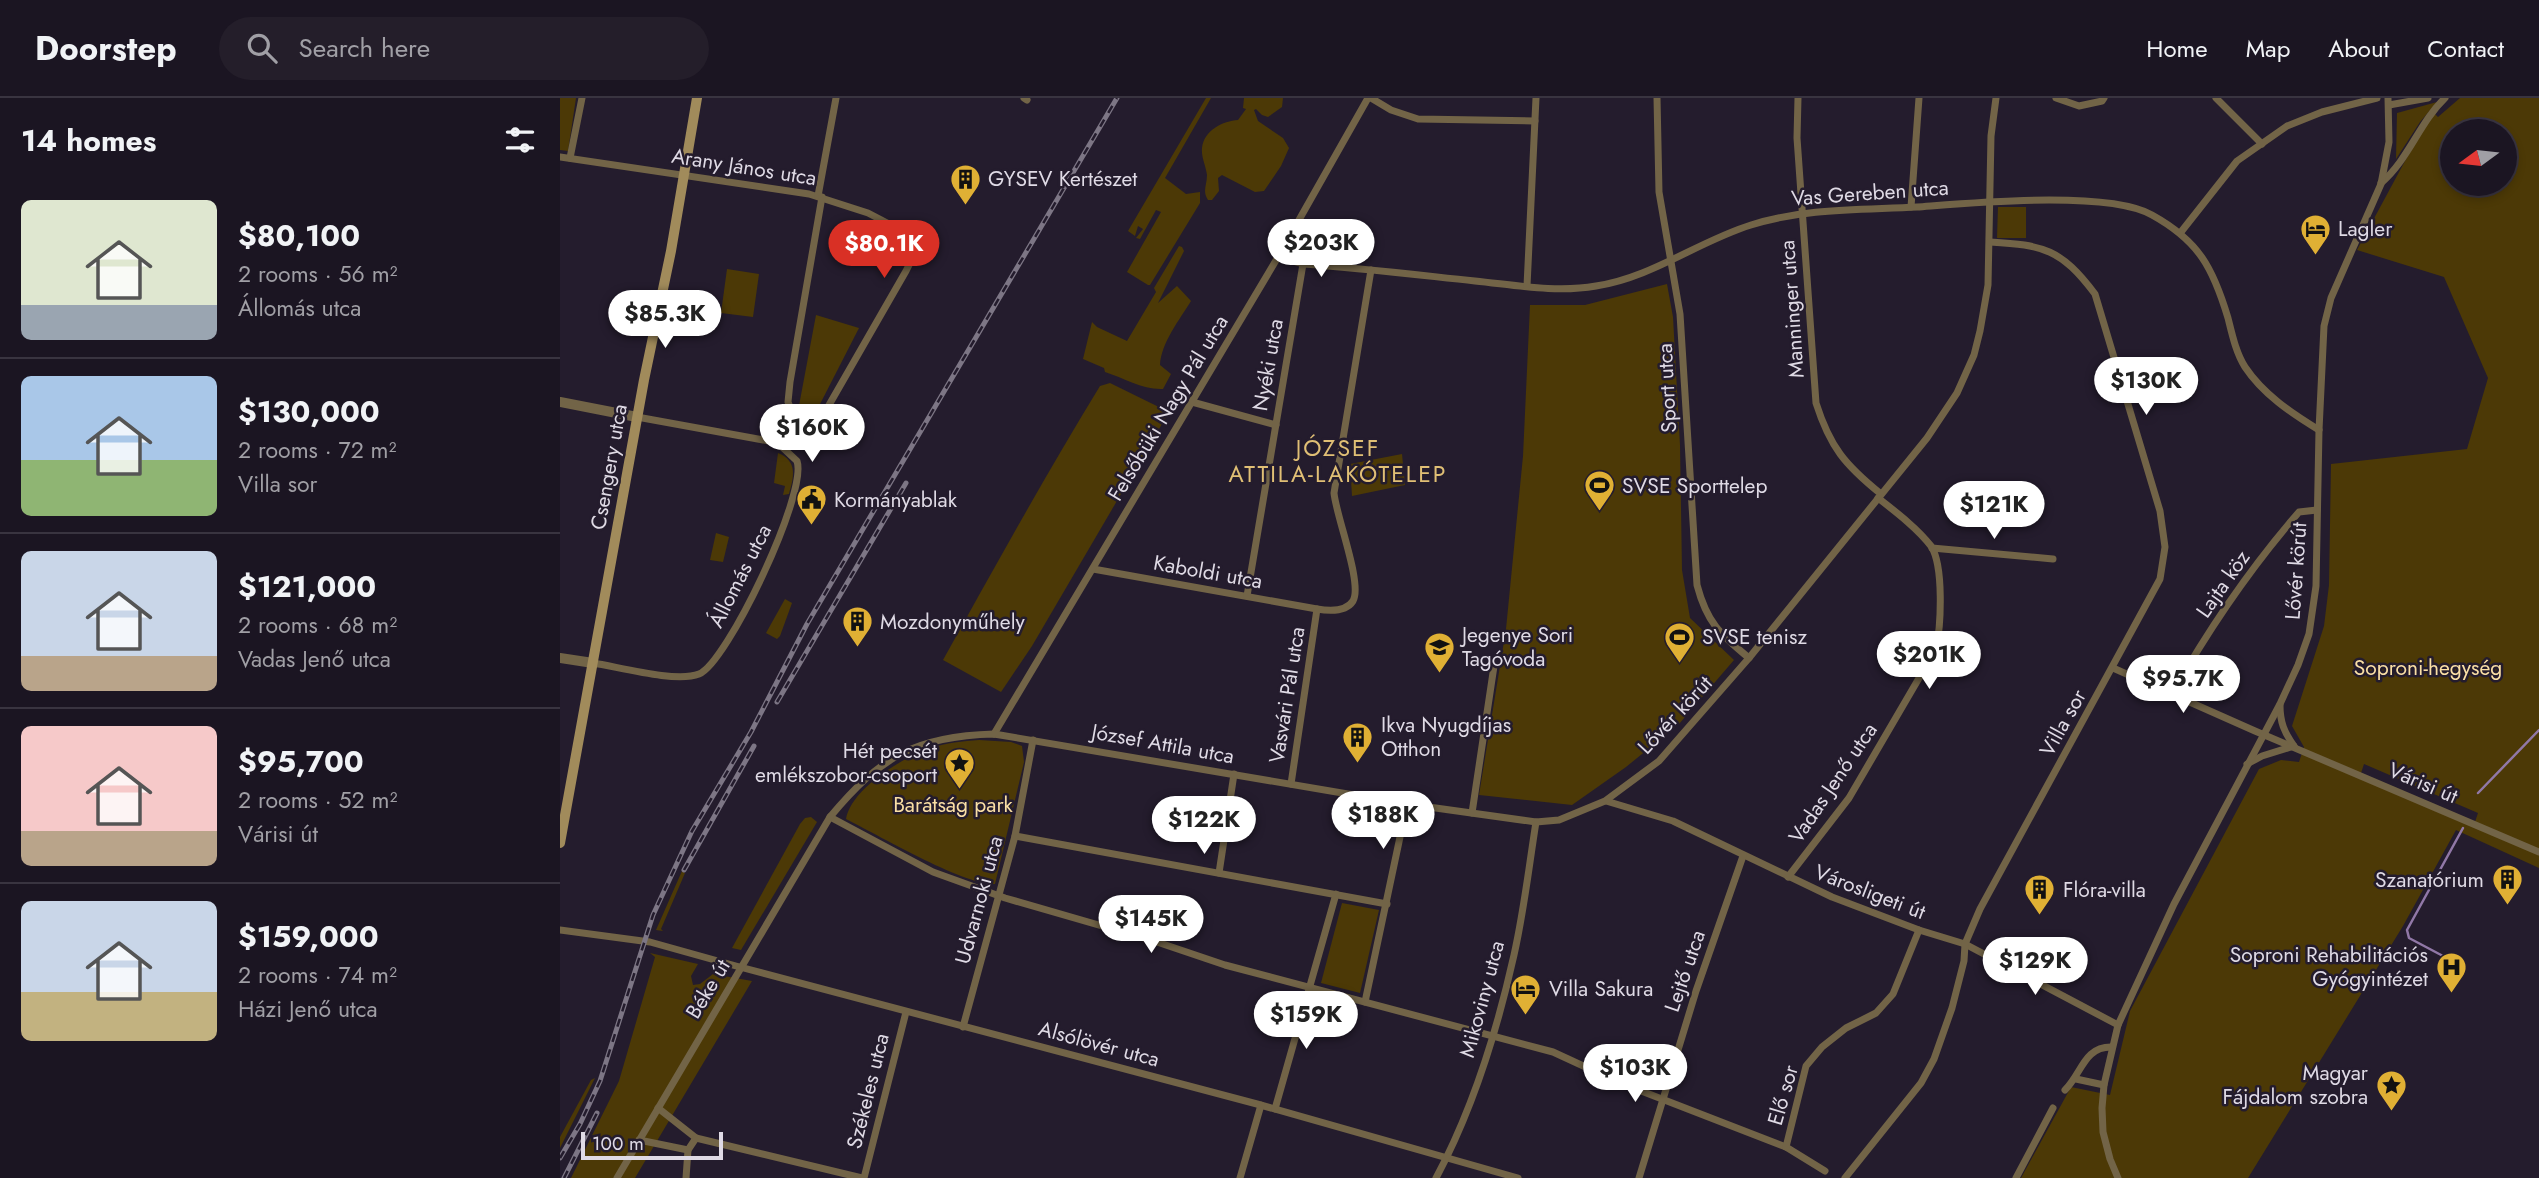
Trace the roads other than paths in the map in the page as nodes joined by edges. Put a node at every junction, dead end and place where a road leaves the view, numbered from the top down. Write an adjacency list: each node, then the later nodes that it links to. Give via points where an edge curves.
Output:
1 (582, 98): 20 (street)
2 (697, 98): 21 (main road, Csengery utca)
3 (836, 98): 23 (street)
4 (1369, 98): 17 (street, via 1418,119); 29 (street, Felsőbüki Nagy Pál utca)
5 (1536, 98): 17 (street)
6 (1657, 98): 30 (street, Sport utca, via 1659,191)
7 (1798, 98): 26 (street, Manninger utca)
8 (1919, 98): 25 (street)
9 (1996, 98): 24 (street, Lővér körút)
10 (2056, 98): 11 (street, via 2079,106)
11 (2104, 98)
12 (2216, 98): 18 (street)
13 (2377, 98): 18 (street, via 2322,111 2287,126)
14 (2428, 98): 16 (street)
15 (2445, 98): 22 (street)
16 (2389, 102): 22 (street, Lővér körút, via 2389,142)
17 (1535, 121): 33 (street)
18 (2262, 144): 27 (street, via 2237,161)
19 (560, 157): 20 (street, Arany János utca)
20 (570, 158): 21 (street, Arany János utca)
21 (683, 174): 23 (street, Arany János utca); 36 (main road, Csengery utca)
22 (2381, 184): 39 (street, Lővér körút, via 2323,326)
23 (820, 197): 38 (street, via 788,402); 38 (street, Arany János utca, via 868,212 914,237 916,251 825,412)
24 (1989, 202): 25 (street, Vas Gereben utca); 27 (street, Vas Gereben utca, via 2114,204 2148,212); 28 (street, Lővér körút)
25 (1910, 207): 26 (street, Vas Gereben utca)
26 (1802, 214): 30 (street, Vas Gereben utca, via 1717,236); 41 (street, Manninger utca, via 1816,403 1825,433 1840,456)
27 (2181, 232): 39 (street, Vas Gereben utca, via 2204,258 2219,288 2244,365 2268,395)
28 (1990, 242): 41 (street, Lővér körút, via 1980,331 1961,385 1945,414); 52 (street, Villa sor, via 2028,244 2053,252 2078,271 2095,294 2151,479 2164,531 2164,564)
29 (1278, 257): 31 (street, Vas Gereben utca); 35 (street, Felsőbüki Nagy Pál utca)
30 (1670, 260): 33 (street, Vas Gereben utca, via 1597,286); 49 (street, Sport utca, via 1680,314 1697,585 1704,610 1718,631)
31 (1303, 264): 32 (street, Vas Gereben utca); 37 (street, Nyéki utca)
32 (1371, 270): 33 (street, Vas Gereben utca); 47 (street, Vasvári Pál utca, via 1334,493 1356,580 1355,597 1339,609)
33 (1527, 286)
34 (560, 402): 36 (street)
35 (1192, 402): 37 (street); 45 (street, Felsőbüki Nagy Pál utca)
36 (637, 417): 40 (street); 50 (main road, Csengery utca)
37 (1276, 425): 46 (street, Nyéki utca)
38 (798, 427): 40 (street)
39 (2319, 430): 42 (street, Lővér körút)
40 (787, 447): 50 (street, Állomás utca, via 799,466 798,481 779,542 712,664 695,676 677,677)
41 (1879, 496): 43 (street); 49 (street, Lővér körút)
42 (2317, 510): 53 (street, Lajta köz, via 2299,512 2274,541); 54 (street, Lővér körút, via 2316,586 2309,634)
43 (1932, 548): 44 (street); 72 (street, Vadas Jenő utca, via 1938,571 1936,649 1849,798)
44 (2053, 559)
45 (1093, 569): 46 (street, Kaboldi utca); 55 (street, Felsőbüki Nagy Pál utca)
46 (1247, 596): 47 (street, Kaboldi utca)
47 (1317, 609): 61 (street, Vasvári Pál utca)
48 (560, 658): 50 (street)
49 (1749, 659): 62 (street, Lővér körút, via 1659,761)
50 (593, 663): 68 (main road, Csengery utca)
51 (1494, 666): 64 (street)
52 (2113, 668): 53 (street, Várisi út); 78 (street, Villa sor)
53 (2172, 694): 56 (street, Várisi út)
54 (2280, 704): 56 (street, Lővér körút); 58 (street, via 2284,733)
55 (994, 734): 57 (street); 65 (street, via 962,735 915,746 864,779)
56 (2264, 735): 58 (street, Várisi út); 59 (street, Lővér körút)
57 (1033, 740): 60 (street, József Attila utca); 67 (street, Udvarnoki utca)
58 (2294, 746): 59 (street); 69 (street, Várisi út)
59 (2247, 765): 83 (street, Lővér körút, via 2174,904)
60 (1234, 774): 61 (street, József Attila utca); 71 (street)
61 (1291, 784): 63 (street, József Attila utca)
62 (1605, 801): 66 (street, Lővér körút, via 1559,820); 70 (street, Városligeti út, via 1673,821)
63 (1407, 804): 64 (street, József Attila utca); 75 (street)
64 (1472, 813): 66 (street, József Attila utca)
65 (830, 817): 74 (street, via 933,872); 79 (street, Béke út)
66 (1536, 822): 85 (street, Mikoviny utca, via 1514,954)
67 (1015, 836): 71 (street); 74 (street, Udvarnoki utca)
68 (560, 843)
69 (2539, 852)
70 (1743, 856): 72 (street, Városligeti út); 90 (street, Lejtő utca)
71 (1219, 873): 73 (street)
72 (1788, 877): 77 (street, Városligeti út)
73 (1336, 894): 75 (street); 80 (street)
74 (999, 896): 80 (street); 84 (street, Udvarnoki utca)
75 (1387, 904): 81 (street)
76 (560, 930): 79 (street, Alsólövér utca, via 650,942)
77 (1919, 930): 78 (street, Városligeti út); 97 (street, Elő sor, via 1893,994 1876,1013 1822,1047 1806,1066)
78 (1965, 944): 83 (street, Városligeti út); 110 (street, Villa sor, via 1955,996 1934,1059 1921,1083)
79 (741, 968): 82 (street, Alsólövér utca); 92 (street, Béke út)
80 (1309, 987): 81 (street); 94 (street)
81 (1365, 1002): 85 (street)
82 (906, 1012): 84 (street, Alsólövér utca); 105 (street, Székeles utca)
83 (2118, 1025): 86 (street, Lővér körút)
84 (963, 1027): 91 (street, Alsólövér utca)
85 (1493, 1035): 90 (street, via 1553,1052); 99 (street, Mikoviny utca)
86 (2112, 1047): 87 (street, via 2093,1051); 88 (street, Lővér körút)
87 (2076, 1079): 88 (street); 89 (street)
88 (2104, 1085): 112 (street, Lővér körút, via 2103,1132)
89 (2065, 1090)
90 (1661, 1098): 97 (street); 109 (street, Lejtő utca)
91 (1261, 1105): 94 (street, Alsólövér utca); 102 (street)
92 (658, 1108): 95 (street); 96 (street, Béke út)
93 (2053, 1108): 111 (street)
94 (1275, 1109): 99 (street, Alsólövér utca)
95 (696, 1138): 98 (street); 105 (street)
96 (639, 1140): 98 (street); 103 (street, Béke út)
97 (1786, 1147): 100 (street)
98 (688, 1150): 104 (street)
99 (1448, 1157): 101 (street, Alsólövér utca); 107 (street, Mikoviny utca)
100 (1825, 1171)
101 (1491, 1174): 108 (street, Alsólövér utca)
102 (1241, 1177): 106 (street)
103 (617, 1178)
104 (686, 1178)
105 (863, 1178)
106 (1250, 1178)
107 (1436, 1178)
108 (1518, 1178)
109 (1639, 1178)
110 (1845, 1178)
111 (2016, 1178)
112 (2118, 1178)

